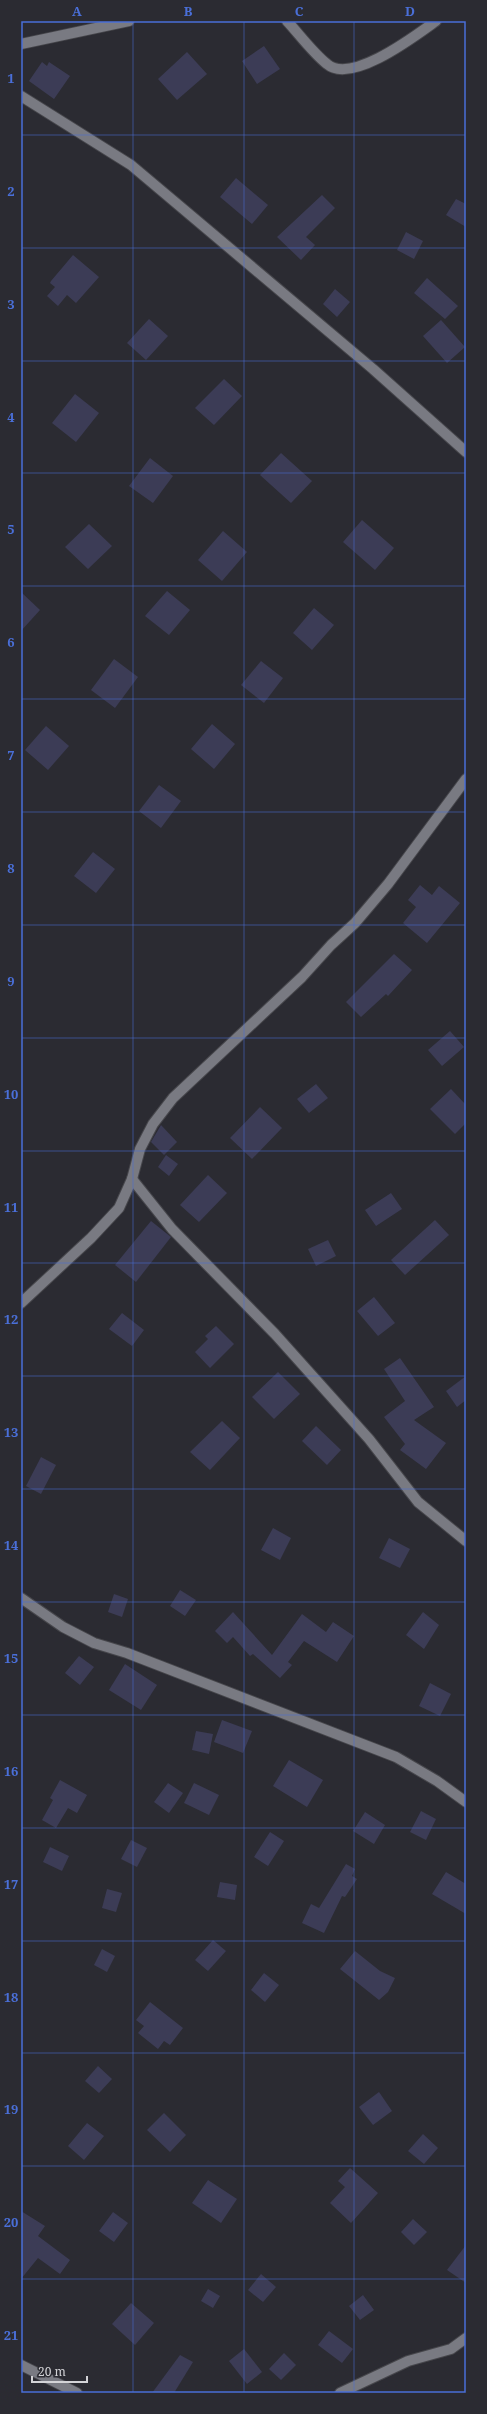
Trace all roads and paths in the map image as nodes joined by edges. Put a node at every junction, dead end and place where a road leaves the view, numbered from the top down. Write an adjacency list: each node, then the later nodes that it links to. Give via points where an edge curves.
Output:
1 (129, 21): 4 (street)
2 (287, 21): 3 (street, via 327,65 344,69 368,65)
3 (436, 21)
4 (21, 44)
5 (21, 96): 6 (street, via 131,165 374,369)
6 (466, 452)
7 (466, 779): 8 (street, via 388,884 355,923 302,977 173,1098 153,1124 140,1149)
8 (132, 1179): 9 (street, via 119,1208 91,1238); 10 (street, via 172,1230 275,1334 369,1439 418,1502)
9 (21, 1303)
10 (466, 1541)
11 (21, 1598): 12 (street, via 63,1627 94,1643 396,1757)
12 (466, 1802)
13 (466, 2338): 16 (street, via 451,2349 408,2361)
14 (21, 2365): 15 (street)
15 (77, 2393)
16 (340, 2393)

